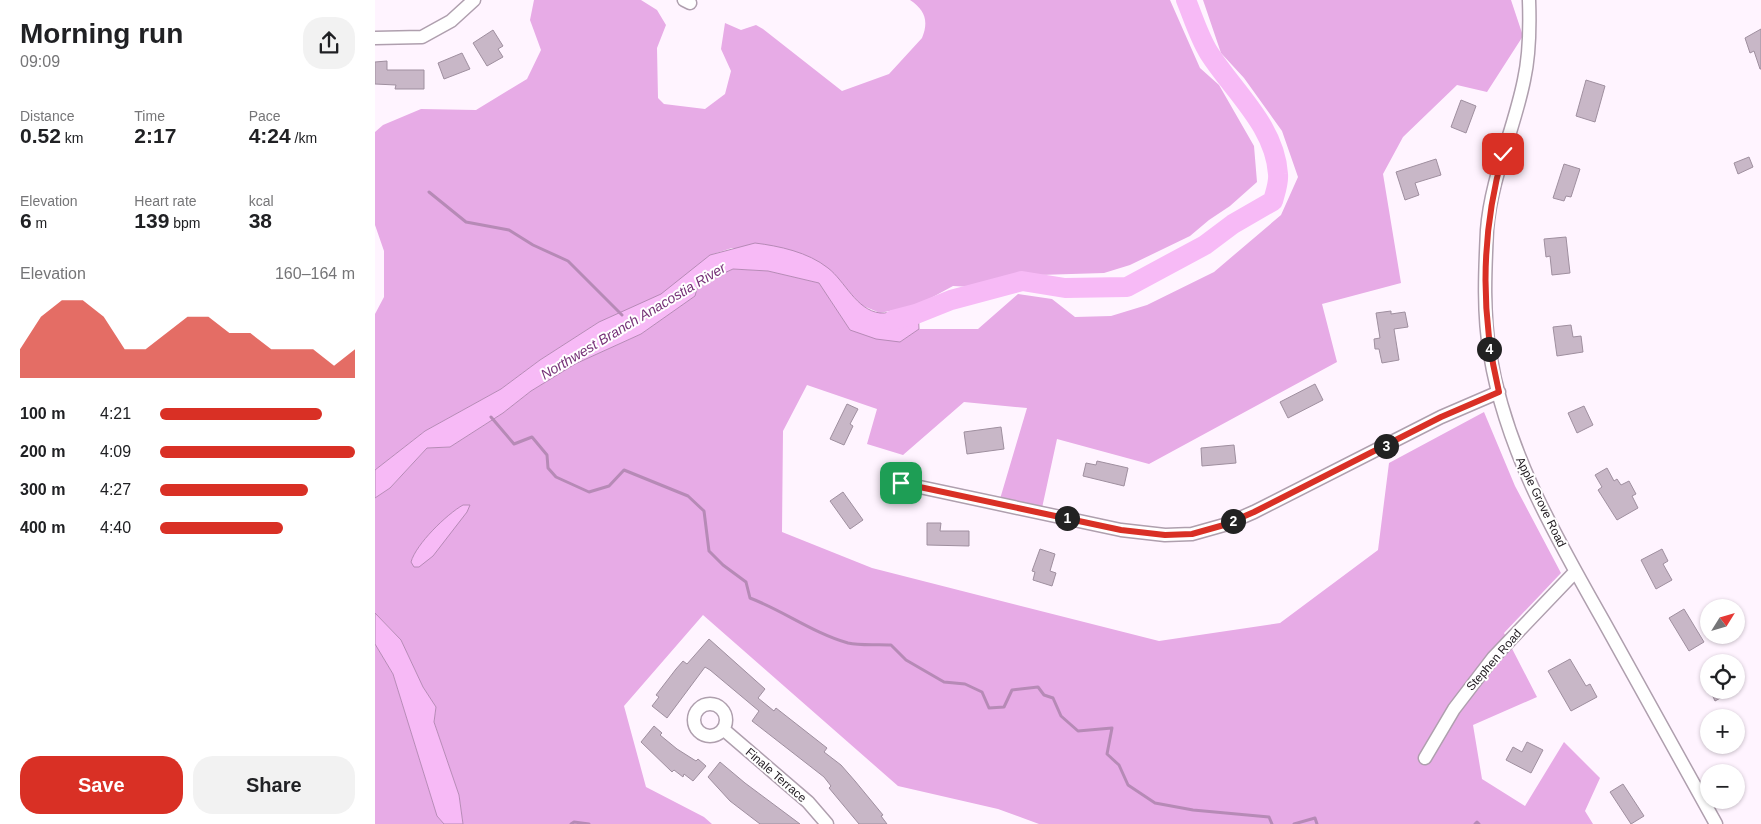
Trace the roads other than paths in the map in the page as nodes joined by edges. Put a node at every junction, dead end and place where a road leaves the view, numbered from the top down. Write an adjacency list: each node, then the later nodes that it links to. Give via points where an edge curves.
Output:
1 (474, 0): 3 (street, via 451,21 423,37)
2 (1529, 0): 4 (street, Apple Grove Road, via 1530,40 1524,80 1499,167 1487,228 1485,320)
3 (375, 38)
4 (1499, 392): 5 (street, via 1441,417 1254,512 1192,534 1165,535 1121,530); 6 (street, Apple Grove Road, via 1524,473)
5 (901, 483)
6 (1575, 572): 8 (street, Stephen Road, via 1493,658 1454,708); 10 (street, Apple Grove Road)
7 (723, 729): 9 (street, Finale Terrace, via 807,802)
8 (1425, 758)
9 (827, 824)
10 (1716, 824)

